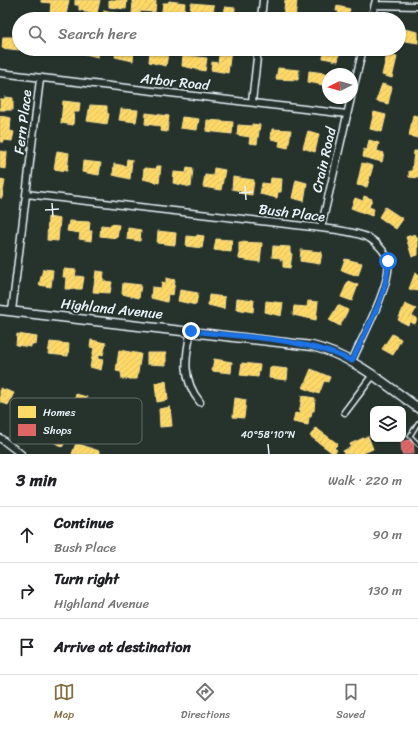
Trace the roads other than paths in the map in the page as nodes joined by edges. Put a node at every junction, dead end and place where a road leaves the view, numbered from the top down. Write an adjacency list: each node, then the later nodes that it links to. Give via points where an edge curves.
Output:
1 (263, 0): 4 (street)
2 (376, 2): 3 (street); 5 (street)
3 (418, 6)
4 (262, 12)
5 (373, 12)
6 (257, 56): 11 (street)
7 (362, 56): 8 (street)
8 (358, 71)
9 (0, 73): 10 (street, Arbor Road)
10 (40, 79): 11 (street, Arbor Road); 14 (street, Fern Place)
11 (252, 102): 13 (street, Arbor Road)
12 (350, 104): 13 (street, Crain Road)
13 (347, 114): 15 (street, Crain Road)
14 (26, 194): 15 (street, Bush Place); 17 (street, Fern Place)
15 (321, 228): 19 (street, Bush Place, via 370,239 378,245 388,261 388,273 383,290)
16 (0, 310): 17 (street, Highland Avenue)
17 (12, 311): 18 (street, Highland Avenue)
18 (191, 331): 19 (street, Highland Avenue, via 312,346); 21 (street, via 186,355 187,375 192,392)
19 (352, 361): 20 (street, Highland Avenue)
20 (373, 376): 22 (street, Highland Avenue); 23 (street)
21 (200, 402)
22 (418, 408)
23 (345, 412)
24 (418, 423): 26 (lane, via 410,436)
25 (0, 438): 27 (street)
26 (418, 444)
27 (21, 454)

